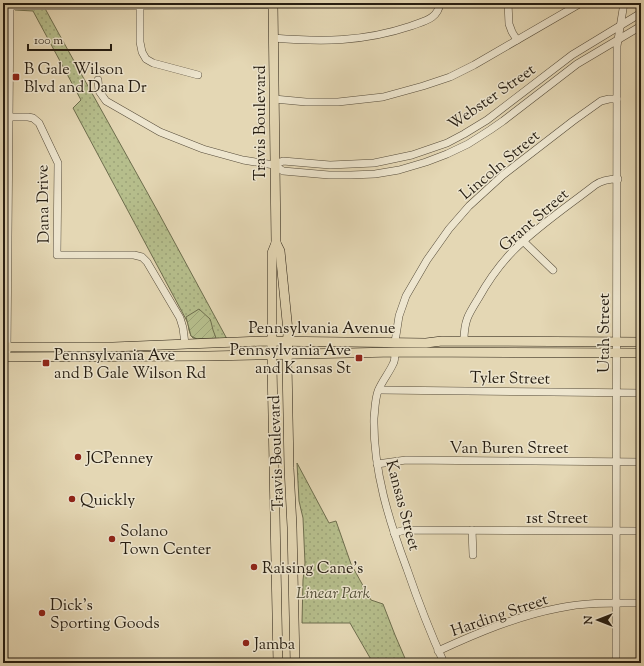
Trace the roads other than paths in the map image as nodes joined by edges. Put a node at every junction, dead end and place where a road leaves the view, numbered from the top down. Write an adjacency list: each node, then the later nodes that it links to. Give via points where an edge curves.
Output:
1 (440, 3): 13 (street, via 435,15 428,20 373,37 306,41)
2 (508, 3): 15 (street, via 509,24)
3 (624, 3): 11 (street, Utah Street)
4 (53, 4): 5 (street); 9 (street)
5 (124, 4): 8 (street)
6 (273, 4): 8 (street); 13 (main road, Travis Boulevard)
7 (577, 4): 15 (street)
8 (140, 5): 16 (street, via 140,42 146,59)
9 (7, 6): 20 (street)
10 (641, 13): 11 (street, Webster Street)
11 (621, 26): 14 (street, Utah Street); 21 (street, Webster Street, via 572,55 487,120 432,149 374,163 330,165 283,161)
12 (641, 26): 14 (street, Webster Street)
13 (273, 38): 18 (main road, Travis Boulevard)
14 (618, 39): 19 (street, Utah Street); 21 (street, Webster Street, via 577,64 490,130 468,144 426,162 399,170 350,175 285,171)
15 (517, 40): 18 (street, via 450,77 383,97 338,102)
16 (198, 75)
17 (98, 80): 21 (street, via 99,91 106,101 160,132 203,149)
18 (274, 99): 21 (main road, Travis Boulevard)
19 (617, 99): 22 (street, Utah Street); 29 (street, Lincoln Street, via 601,101 573,121 503,175 469,206 427,260 406,296 399,316)
20 (10, 118): 32 (street, Dana Drive, via 34,118 39,123 58,163 57,255 142,257 180,318); 33 (street)
21 (274, 166): 24 (main road, Travis Boulevard)
22 (618, 179): 23 (street, Grant Street, via 600,181); 30 (street, Utah Street)
23 (523, 241): 25 (street); 26 (street, Grant Street, via 482,292 466,320)
24 (276, 243): 27 (main road, Travis Boulevard, via 272,253); 28 (main road, Travis Boulevard, via 280,251)
25 (553, 270)
26 (464, 341): 29 (main road, Pennsylvania Avenue); 30 (main road, Pennsylvania Avenue)
27 (272, 342): 28 (main road, Pennsylvania Avenue); 32 (main road, Pennsylvania Avenue); 38 (main road, Travis Boulevard)
28 (288, 342): 29 (main road, Pennsylvania Avenue); 37 (main road, Travis Boulevard)
29 (395, 342)
30 (617, 342): 31 (main road, Pennsylvania Avenue); 35 (street, Utah Street)
31 (641, 342)
32 (185, 344): 33 (main road, Pennsylvania Avenue)
33 (5, 347): 39 (street)
34 (395, 352): 35 (main road, Pennsylvania Avenue); 37 (main road, Pennsylvania Avenue); 40 (street, Kansas Street, via 394,363)
35 (617, 353): 36 (main road, Pennsylvania Avenue); 41 (street, Utah Street)
36 (641, 353)
37 (287, 354): 38 (main road, Pennsylvania Avenue); 55 (main road, Travis Boulevard)
38 (272, 355): 39 (main road, Pennsylvania Avenue); 54 (main road, Travis Boulevard)
39 (5, 357)
40 (379, 390): 41 (street, Tyler Street); 45 (street, Kansas Street, via 375,401 374,419)
41 (617, 393): 42 (street, Tyler Street); 43 (street, Utah Street)
42 (641, 393)
43 (616, 462): 44 (street, Van Buren Street); 45 (street, Van Buren Street, via 406,460); 47 (street, Utah Street)
44 (641, 462)
45 (378, 464): 49 (street, Kansas Street)
46 (472, 530): 47 (street, 1st Street); 49 (street, 1st Street, via 405,530); 50 (street)
47 (616, 531): 48 (street, 1st Street); 51 (street, Utah Street)
48 (641, 531)
49 (394, 533): 53 (street, Kansas Street)
50 (473, 555)
51 (616, 603): 52 (street, Harding Street); 53 (street, Harding Street, via 560,607 533,614 473,635); 57 (street, Utah Street)
52 (641, 603)
53 (438, 651): 56 (street, Kansas Street)
54 (278, 663)
55 (295, 663)
56 (444, 663)
57 (616, 663)

